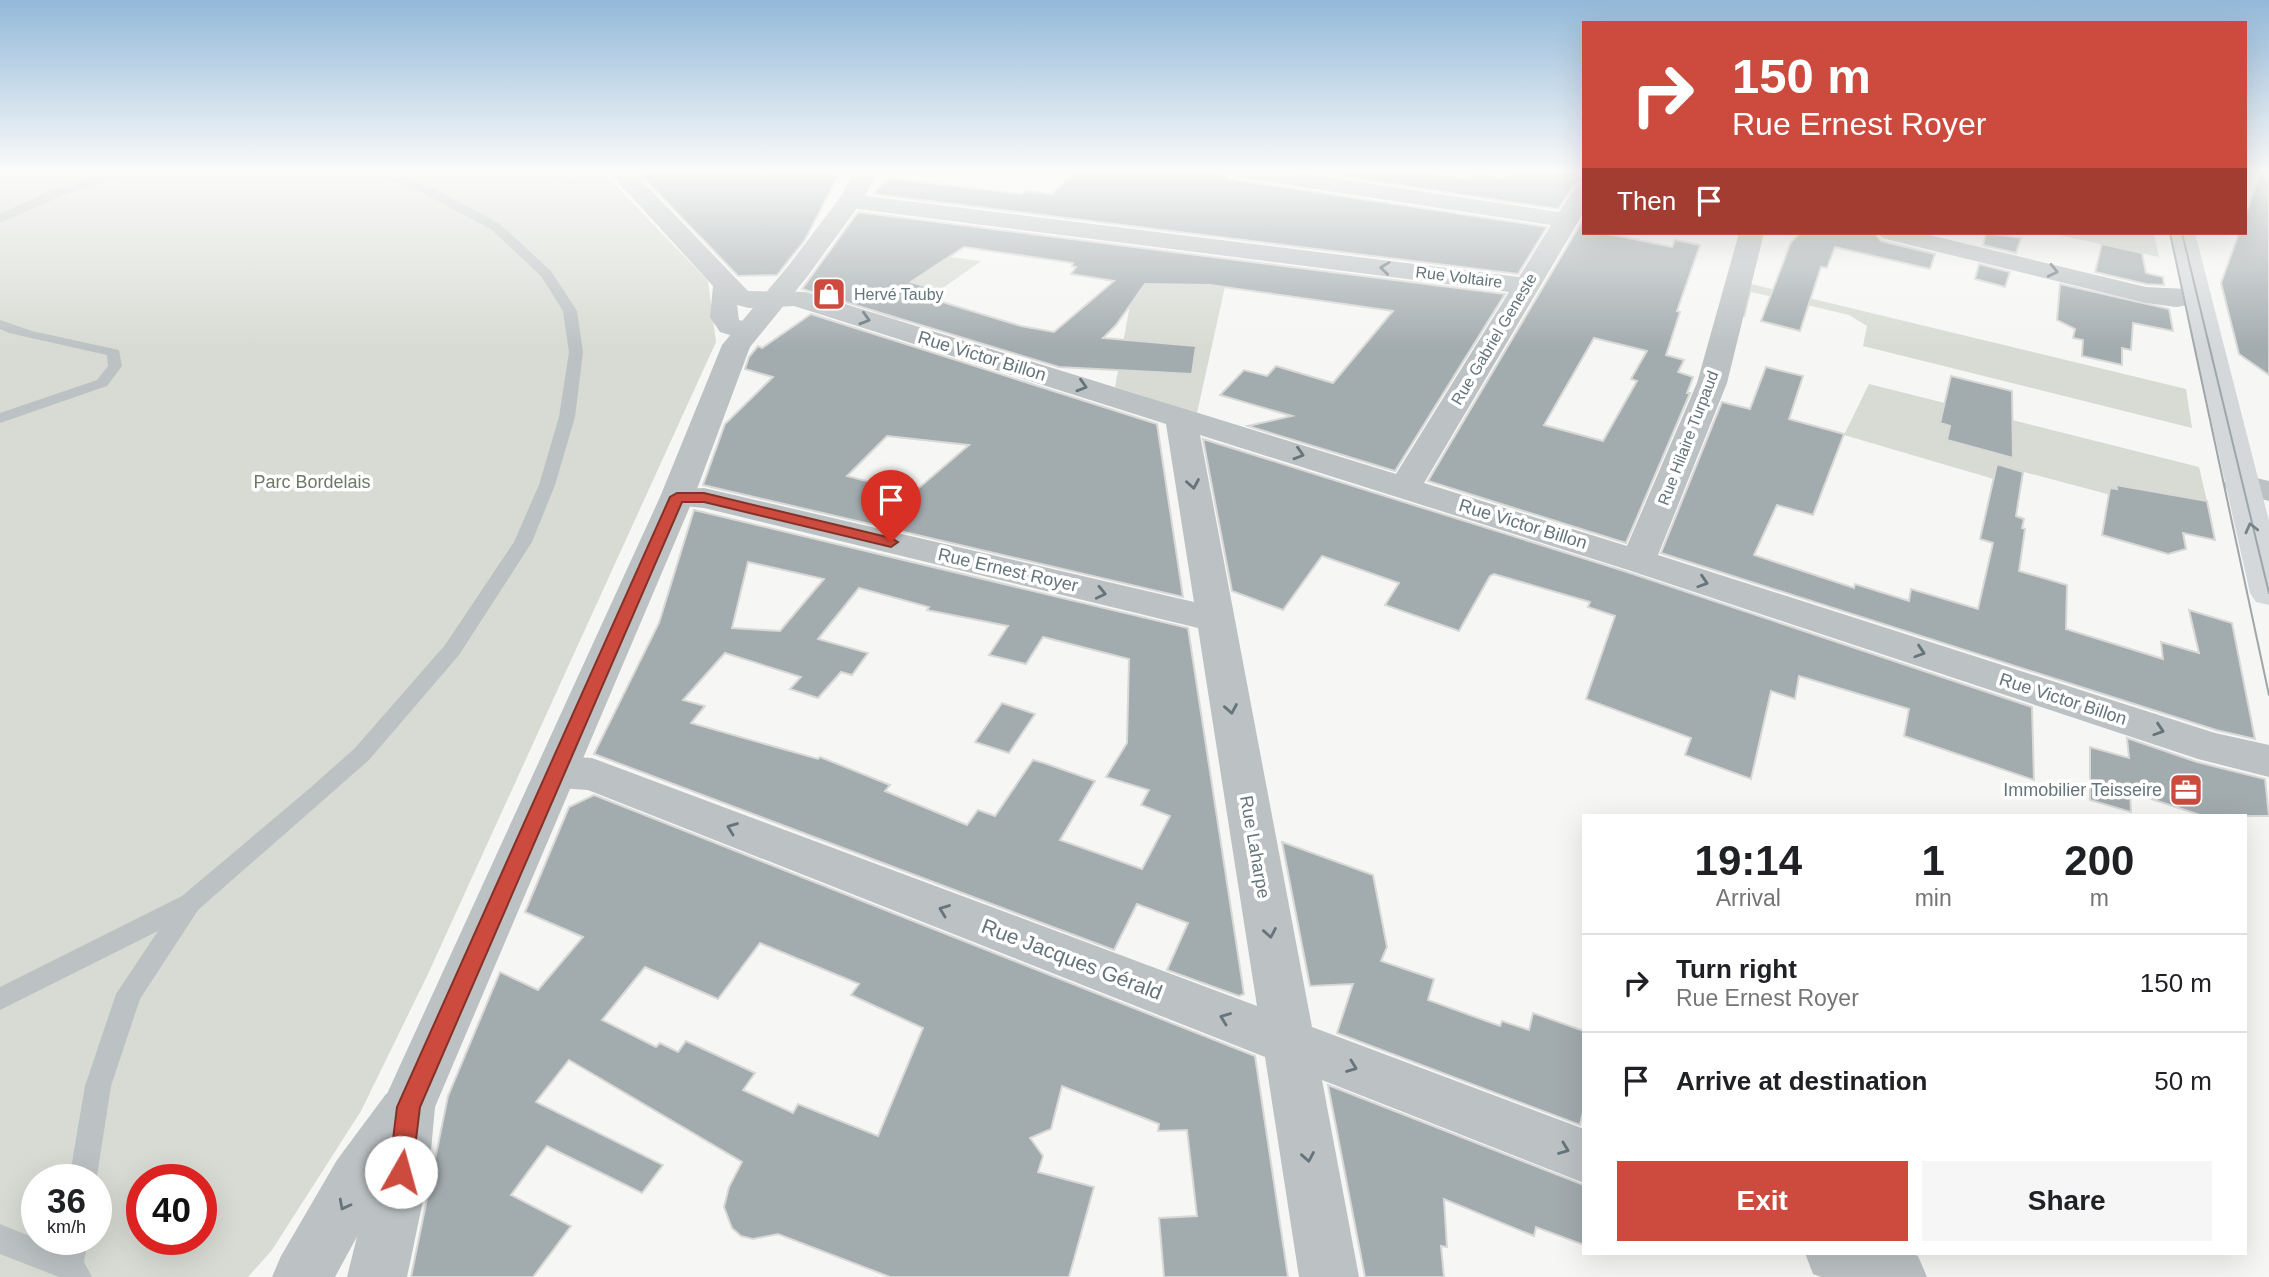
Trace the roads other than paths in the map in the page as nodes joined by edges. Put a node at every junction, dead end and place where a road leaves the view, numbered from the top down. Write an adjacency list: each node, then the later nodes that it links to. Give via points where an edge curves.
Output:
1 (499, 230): 25 (lane, via 546,274 570,311 575,339 567,416 547,485 523,542 452,650 362,754)
2 (674, 230): 9 (street)
3 (828, 230): 12 (street)
4 (1077, 230): 10 (street, Rue Voltaire, one-way to 4)
5 (1560, 230): 10 (street, Rue Gabriel Geneste)
6 (1751, 235): 20 (street, Rue Hilaire Turpaud, via 1712,383)
7 (1899, 235): 11 (street, one-way to 11, via 2146,295)
8 (2182, 235): 11 (main road)
9 (726, 286): 12 (street, Rue Victor Billon, via 738,297); 14 (street, via 726,325)
10 (1526, 286): 17 (street, Rue Gabriel Geneste)
11 (2197, 296): 18 (main road)
12 (775, 299): 14 (street); 15 (street, Rue Victor Billon, one-way to 15, via 796,298)
13 (0, 324): 16 (lane, via 23,337 99,347 114,353 115,366 102,383)
14 (746, 331): 19 (street, via 729,359)
15 (1181, 417): 17 (street, Rue Victor Billon, one-way to 17); 22 (street, Rue Laharpe, one-way to 22)
16 (0, 418)
17 (1405, 487): 20 (street, Rue Victor Billon)
18 (2255, 487): 21 (main road, one-way to 18)
19 (677, 497): 22 (street, Rue Ernest Royer, one-way to 22, via 704,498); 24 (street)
20 (1638, 561): 23 (street, Rue Victor Billon, one-way to 23, via 2213,748)
21 (2269, 593)
22 (1216, 620): 27 (street, Rue Laharpe, one-way to 27)
23 (2269, 761)
24 (558, 772): 27 (street, Rue Jacques Gérald, one-way to 24, via 592,774); 28 (street)
25 (190, 902): 26 (lane); 30 (lane, via 129,994 98,1086)
26 (0, 999)
27 (1289, 1043): 29 (street, Rue Jacques Gérald, one-way to 29); 36 (street, Rue Laharpe, one-way to 36)
28 (408, 1107): 34 (street, one-way to 34, via 357,1180); 35 (street, via 401,1172)
29 (1582, 1155)
30 (86, 1164)
31 (0, 1239): 33 (lane)
32 (1839, 1255): 37 (street)
33 (73, 1261)
34 (302, 1277)
35 (377, 1277)
36 (1329, 1277)
37 (1897, 1277)

